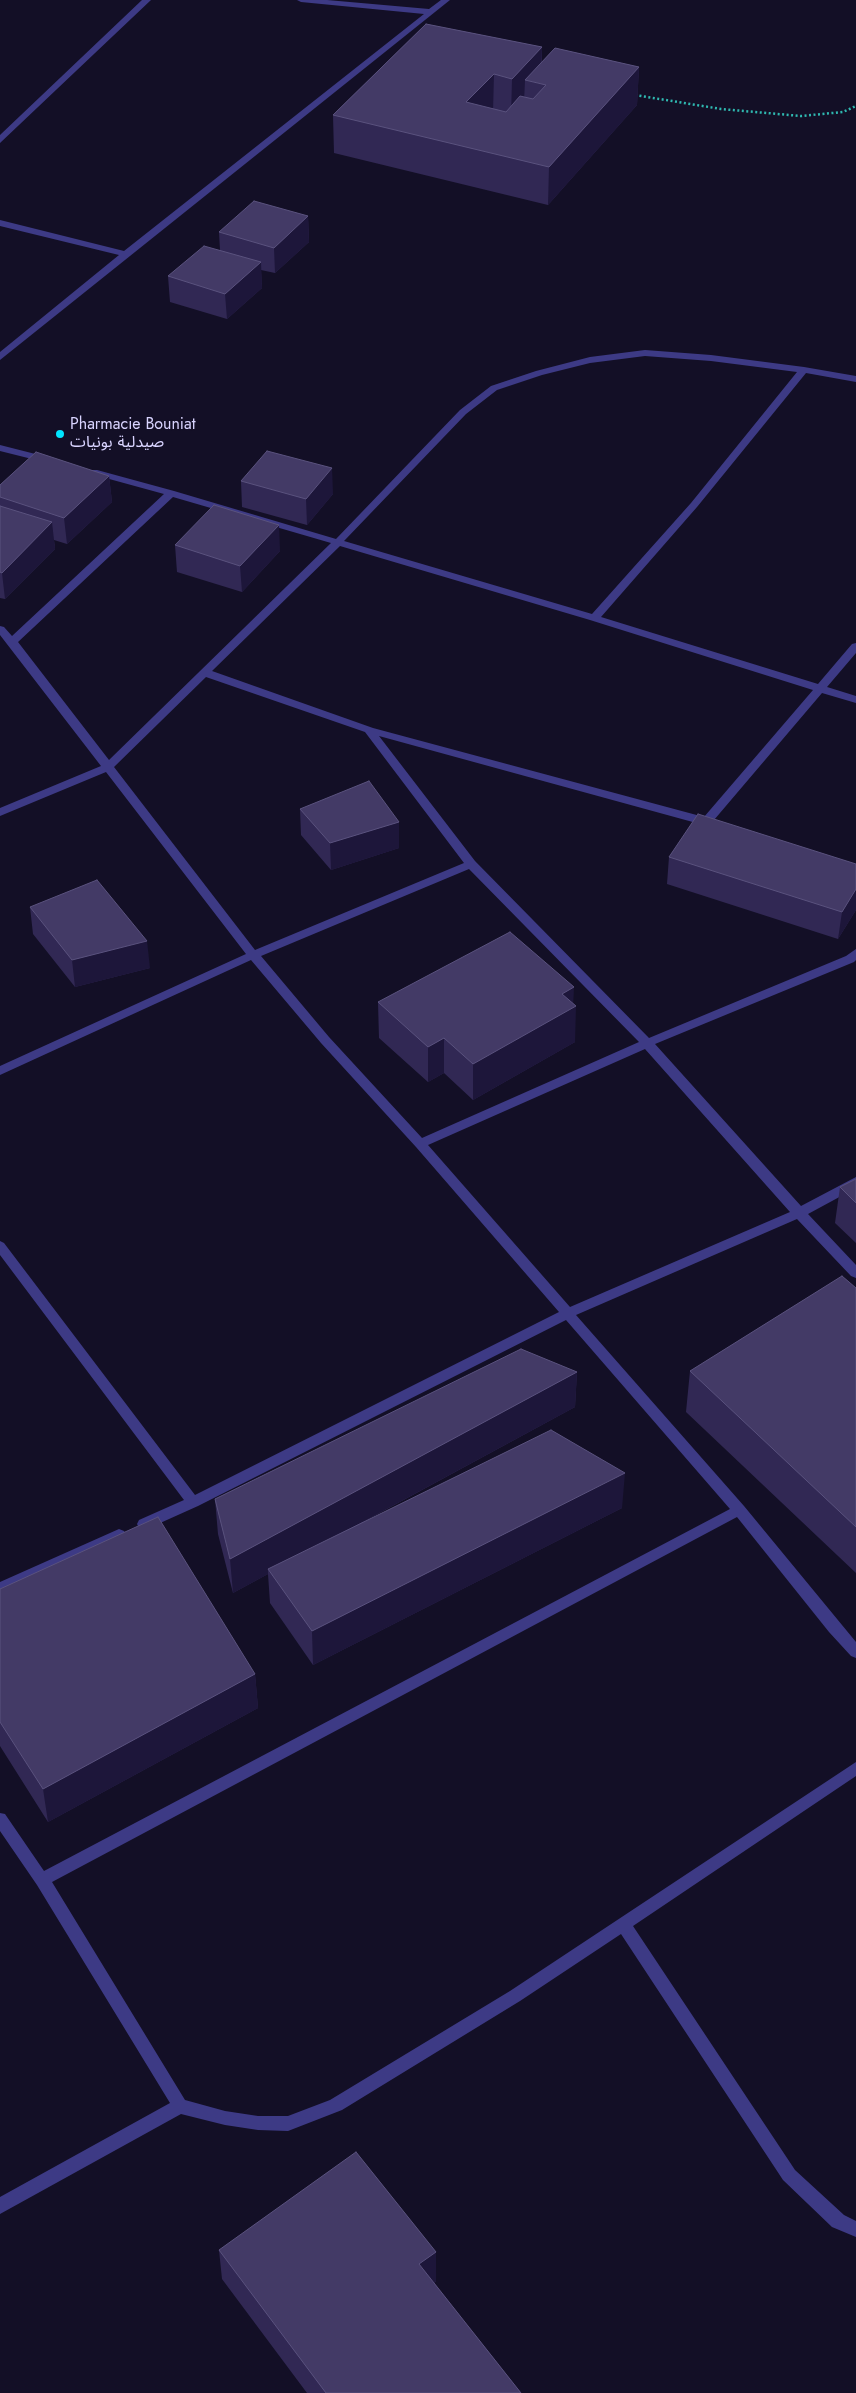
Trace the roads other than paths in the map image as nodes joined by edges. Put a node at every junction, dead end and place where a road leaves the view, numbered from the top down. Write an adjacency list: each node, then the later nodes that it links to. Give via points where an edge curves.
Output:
1 (147, 0): 5 (street)
2 (301, 0): 4 (street)
3 (446, 0): 4 (street)
4 (432, 12): 7 (street)
5 (1, 138)
6 (0, 223): 7 (street)
7 (126, 254): 8 (street)
8 (0, 357)
9 (804, 370): 10 (street); 15 (street, via 645,352 590,360 494,388 463,412); 16 (street, via 694,504)
10 (856, 379)
11 (0, 448): 12 (street)
12 (57, 463)
13 (86, 470): 14 (street)
14 (171, 492): 15 (street); 18 (street)
15 (338, 542): 16 (street); 20 (street)
16 (594, 618): 21 (street)
17 (0, 629): 18 (street)
18 (12, 642): 24 (street)
19 (856, 646): 21 (street)
20 (203, 672): 23 (street); 24 (street)
21 (820, 688): 22 (street); 26 (street)
22 (856, 700)
23 (369, 730): 26 (street); 28 (street)
24 (108, 767): 25 (street); 29 (street)
25 (0, 812)
26 (706, 822): 27 (street)
27 (724, 827)
28 (471, 864): 29 (street); 31 (street)
29 (253, 955): 32 (street); 33 (street)
30 (854, 959): 31 (street)
31 (647, 1043): 33 (street); 35 (street)
32 (0, 1072)
33 (420, 1144): 38 (street)
34 (856, 1182): 35 (street)
35 (798, 1213): 37 (street); 38 (street)
36 (0, 1246): 39 (street)
37 (856, 1273)
38 (568, 1313): 39 (street); 40 (street)
39 (193, 1502): 41 (street)
40 (739, 1510): 42 (street); 45 (street)
41 (0, 1588)
42 (856, 1652)
43 (856, 1768): 46 (street)
44 (0, 1819): 45 (street)
45 (42, 1880): 47 (street)
46 (624, 1926): 47 (street, via 336,2105 288,2124 225,2118); 49 (street, via 789,2175 838,2221)
47 (180, 2106): 48 (street)
48 (0, 2206)
49 (856, 2230)

